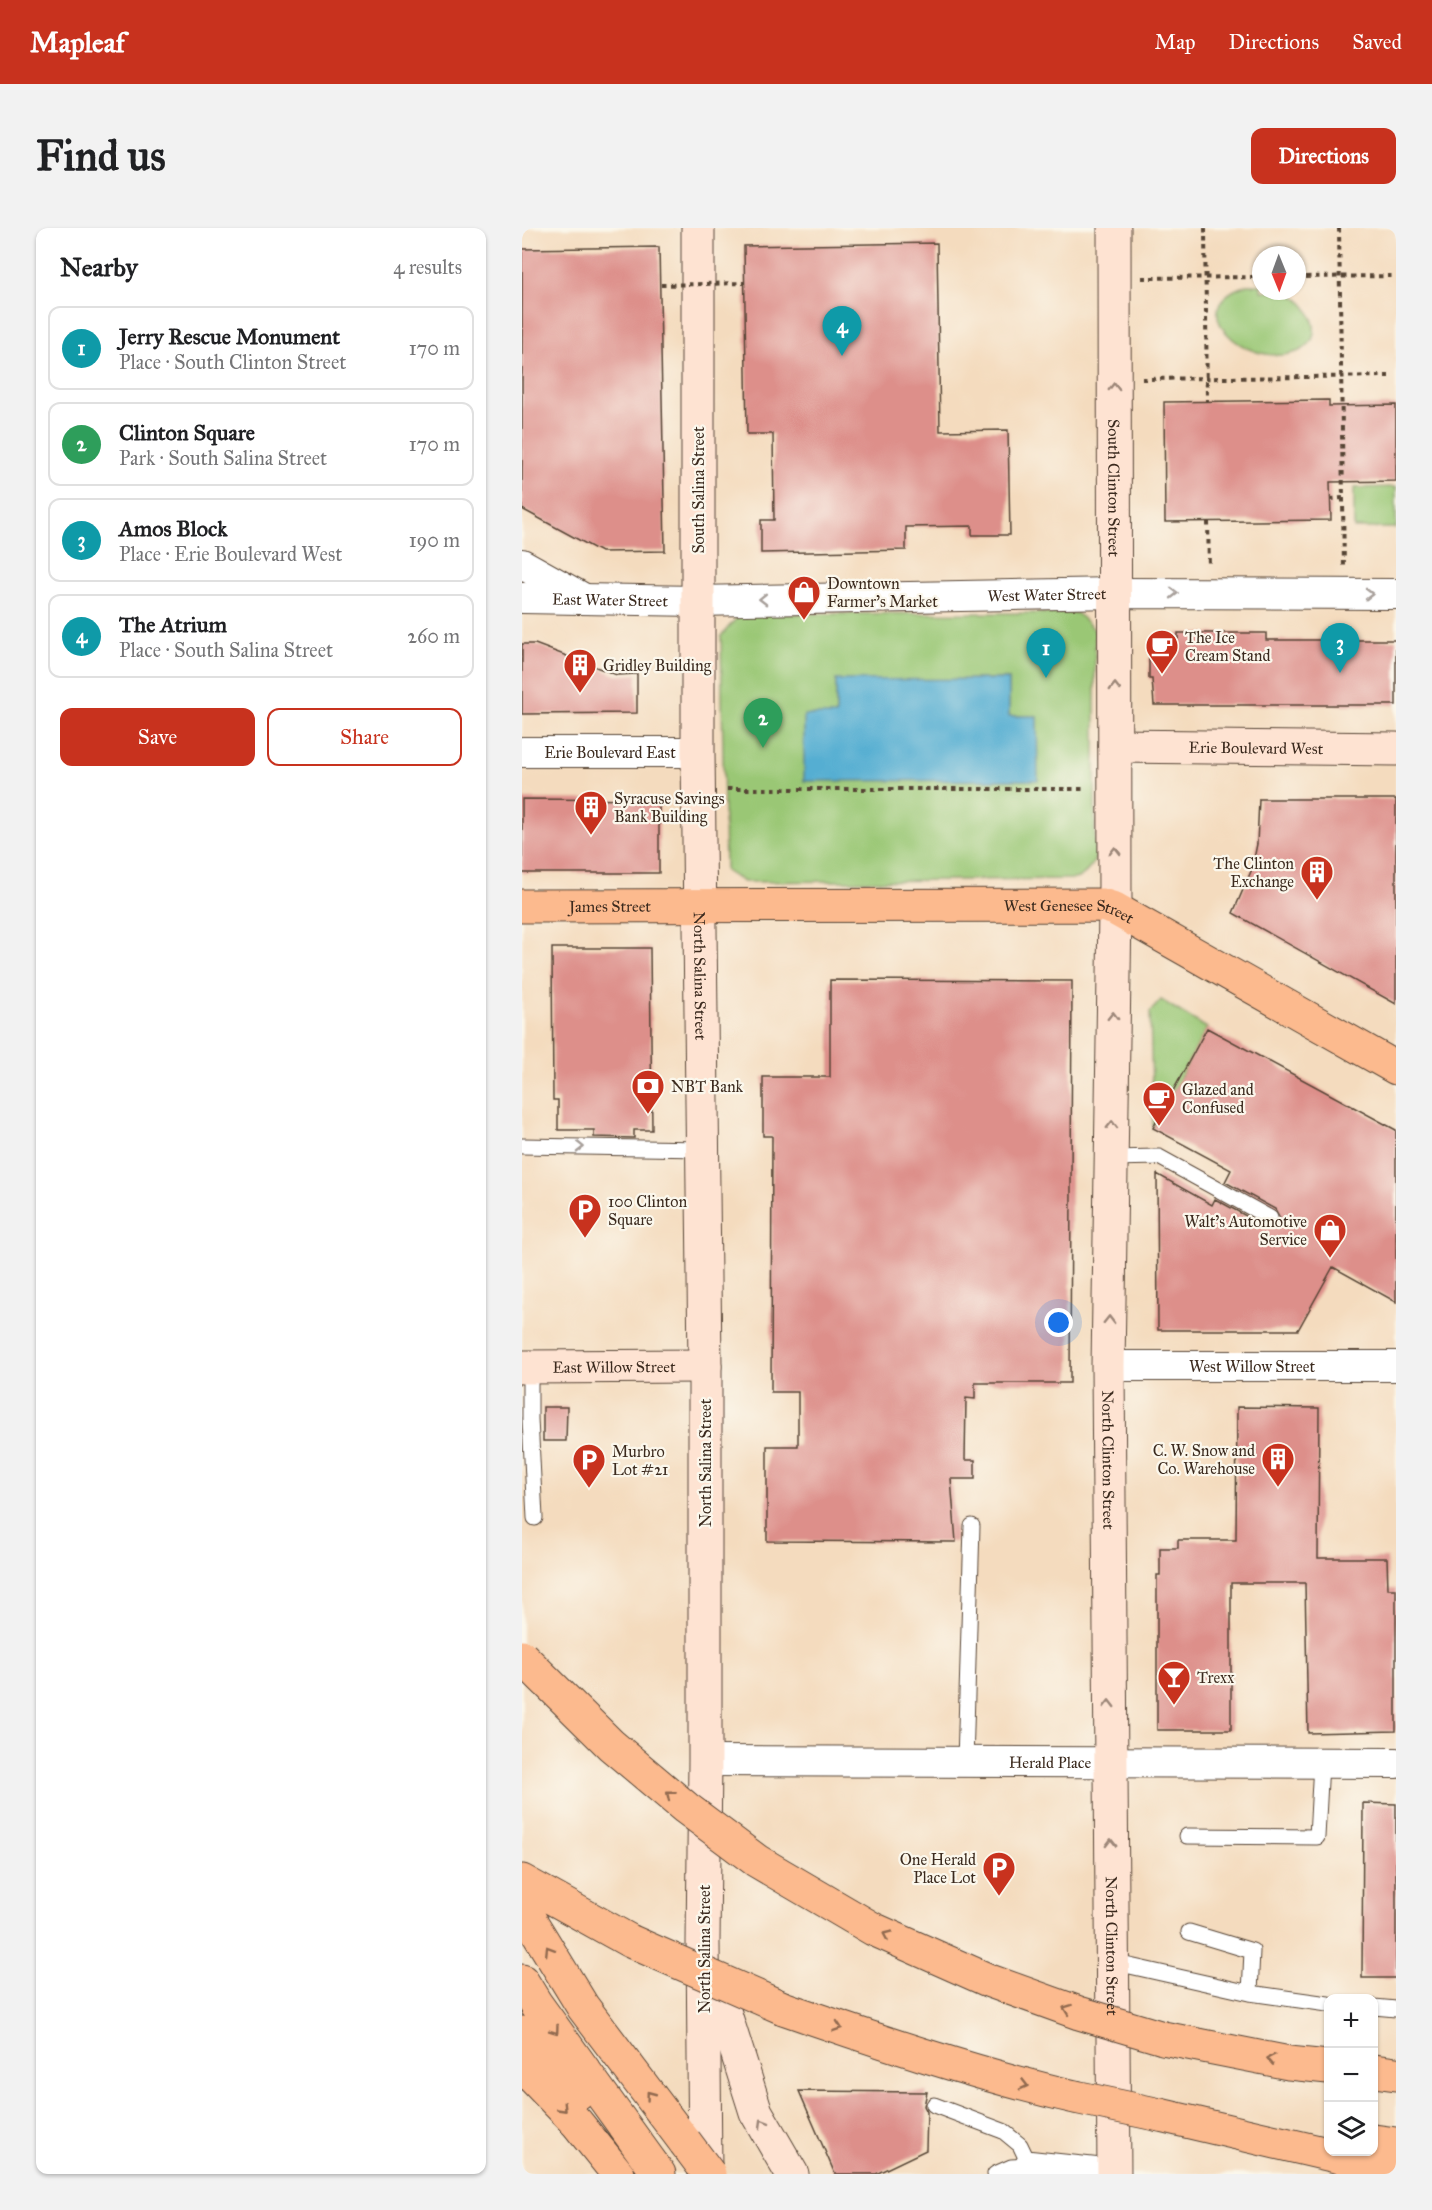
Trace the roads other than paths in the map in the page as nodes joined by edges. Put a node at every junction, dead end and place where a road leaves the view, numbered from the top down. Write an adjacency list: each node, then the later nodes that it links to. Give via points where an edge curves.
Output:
1 (698, 228): 8 (street, South Salina Street)
2 (1114, 228): 4 (street, South Clinton Street, one-way to 2)
3 (522, 564): 7 (street)
4 (1115, 593): 5 (street, West Water Street, one-way to 5); 8 (street, West Water Street, one-way to 8); 9 (street, South Clinton Street, one-way to 4)
5 (1396, 594)
6 (522, 598): 7 (street, East Water Street)
7 (584, 598): 8 (street, East Water Street)
8 (698, 601): 12 (street, South Salina Street)
9 (1115, 746): 10 (street, Erie Boulevard West); 15 (street, North Clinton Street, one-way to 9)
10 (1396, 748)
11 (522, 752): 12 (street, Erie Boulevard East)
12 (698, 752): 13 (street, North Salina Street)
13 (700, 905): 14 (main road, James Street); 15 (main road, West Genesee Street, via 1102,905); 18 (street, North Salina Street)
14 (522, 906)
15 (1115, 909): 16 (main road, West Genesee Street); 19 (street, North Clinton Street, one-way to 15)
16 (1396, 1068)
17 (522, 1146): 18 (lane, one-way to 18)
18 (702, 1149): 21 (street, North Salina Street)
19 (1111, 1158): 20 (lane, via 1159,1157); 22 (street, North Clinton Street, one-way to 19)
20 (1270, 1218)
21 (705, 1366): 24 (street, East Willow Street); 28 (street, North Salina Street)
22 (1108, 1366): 23 (street, West Willow Street); 30 (street, North Clinton Street, one-way to 22)
23 (1396, 1366)
24 (526, 1367): 25 (lane)
25 (535, 1518)
26 (972, 1526): 29 (lane)
27 (522, 1657): 45 (main road, one-way to 27, bridge, via 1163,2037 1079,2013 990,1981 873,1929 767,1866 686,1808 611,1745)
28 (705, 1761): 29 (street, Herald Place); 36 (street, North Salina Street)
29 (965, 1762): 30 (street, Herald Place)
30 (1110, 1762): 31 (street, Herald Place); 37 (street, North Clinton Street, one-way to 30)
31 (1321, 1763): 32 (street, Herald Place); 33 (lane, via 1317,1837)
32 (1396, 1763)
33 (1186, 1836)
34 (531, 1895): 49 (main road, one-way to 49, bridge, via 783,2008 920,2056 1017,2084); 58 (main road, one-way to 34, bridge, via 583,2007)
35 (1190, 1932): 39 (lane, via 1252,1951)
36 (703, 1942): 58 (street, North Salina Street); 59 (street, one-way to 36, via 756,2112)
37 (1112, 1962): 39 (lane); 62 (street, North Clinton Street)
38 (522, 1981): 57 (main road, one-way to 57)
39 (1250, 1993): 40 (lane)
40 (1324, 2003)
41 (1378, 2007): 42 (lane)
42 (1396, 2009)
43 (522, 2033): 56 (main road)
44 (522, 2066): 55 (main road, one-way to 55, via 577,2123)
45 (1324, 2066)
46 (1378, 2072): 47 (main road)
47 (1396, 2074)
48 (934, 2105): 53 (lane, via 1003,2131 1020,2145)
49 (1160, 2115): 50 (main road); 54 (main road)
50 (1324, 2135)
51 (1378, 2142): 52 (main road)
52 (1396, 2144)
53 (1030, 2166): 60 (lane, via 1011,2167); 61 (street)
54 (1396, 2170)
55 (618, 2174)
56 (652, 2174)
57 (659, 2174)
58 (707, 2174)
59 (792, 2174)
60 (995, 2174)
61 (1105, 2174)
62 (1114, 2174)

